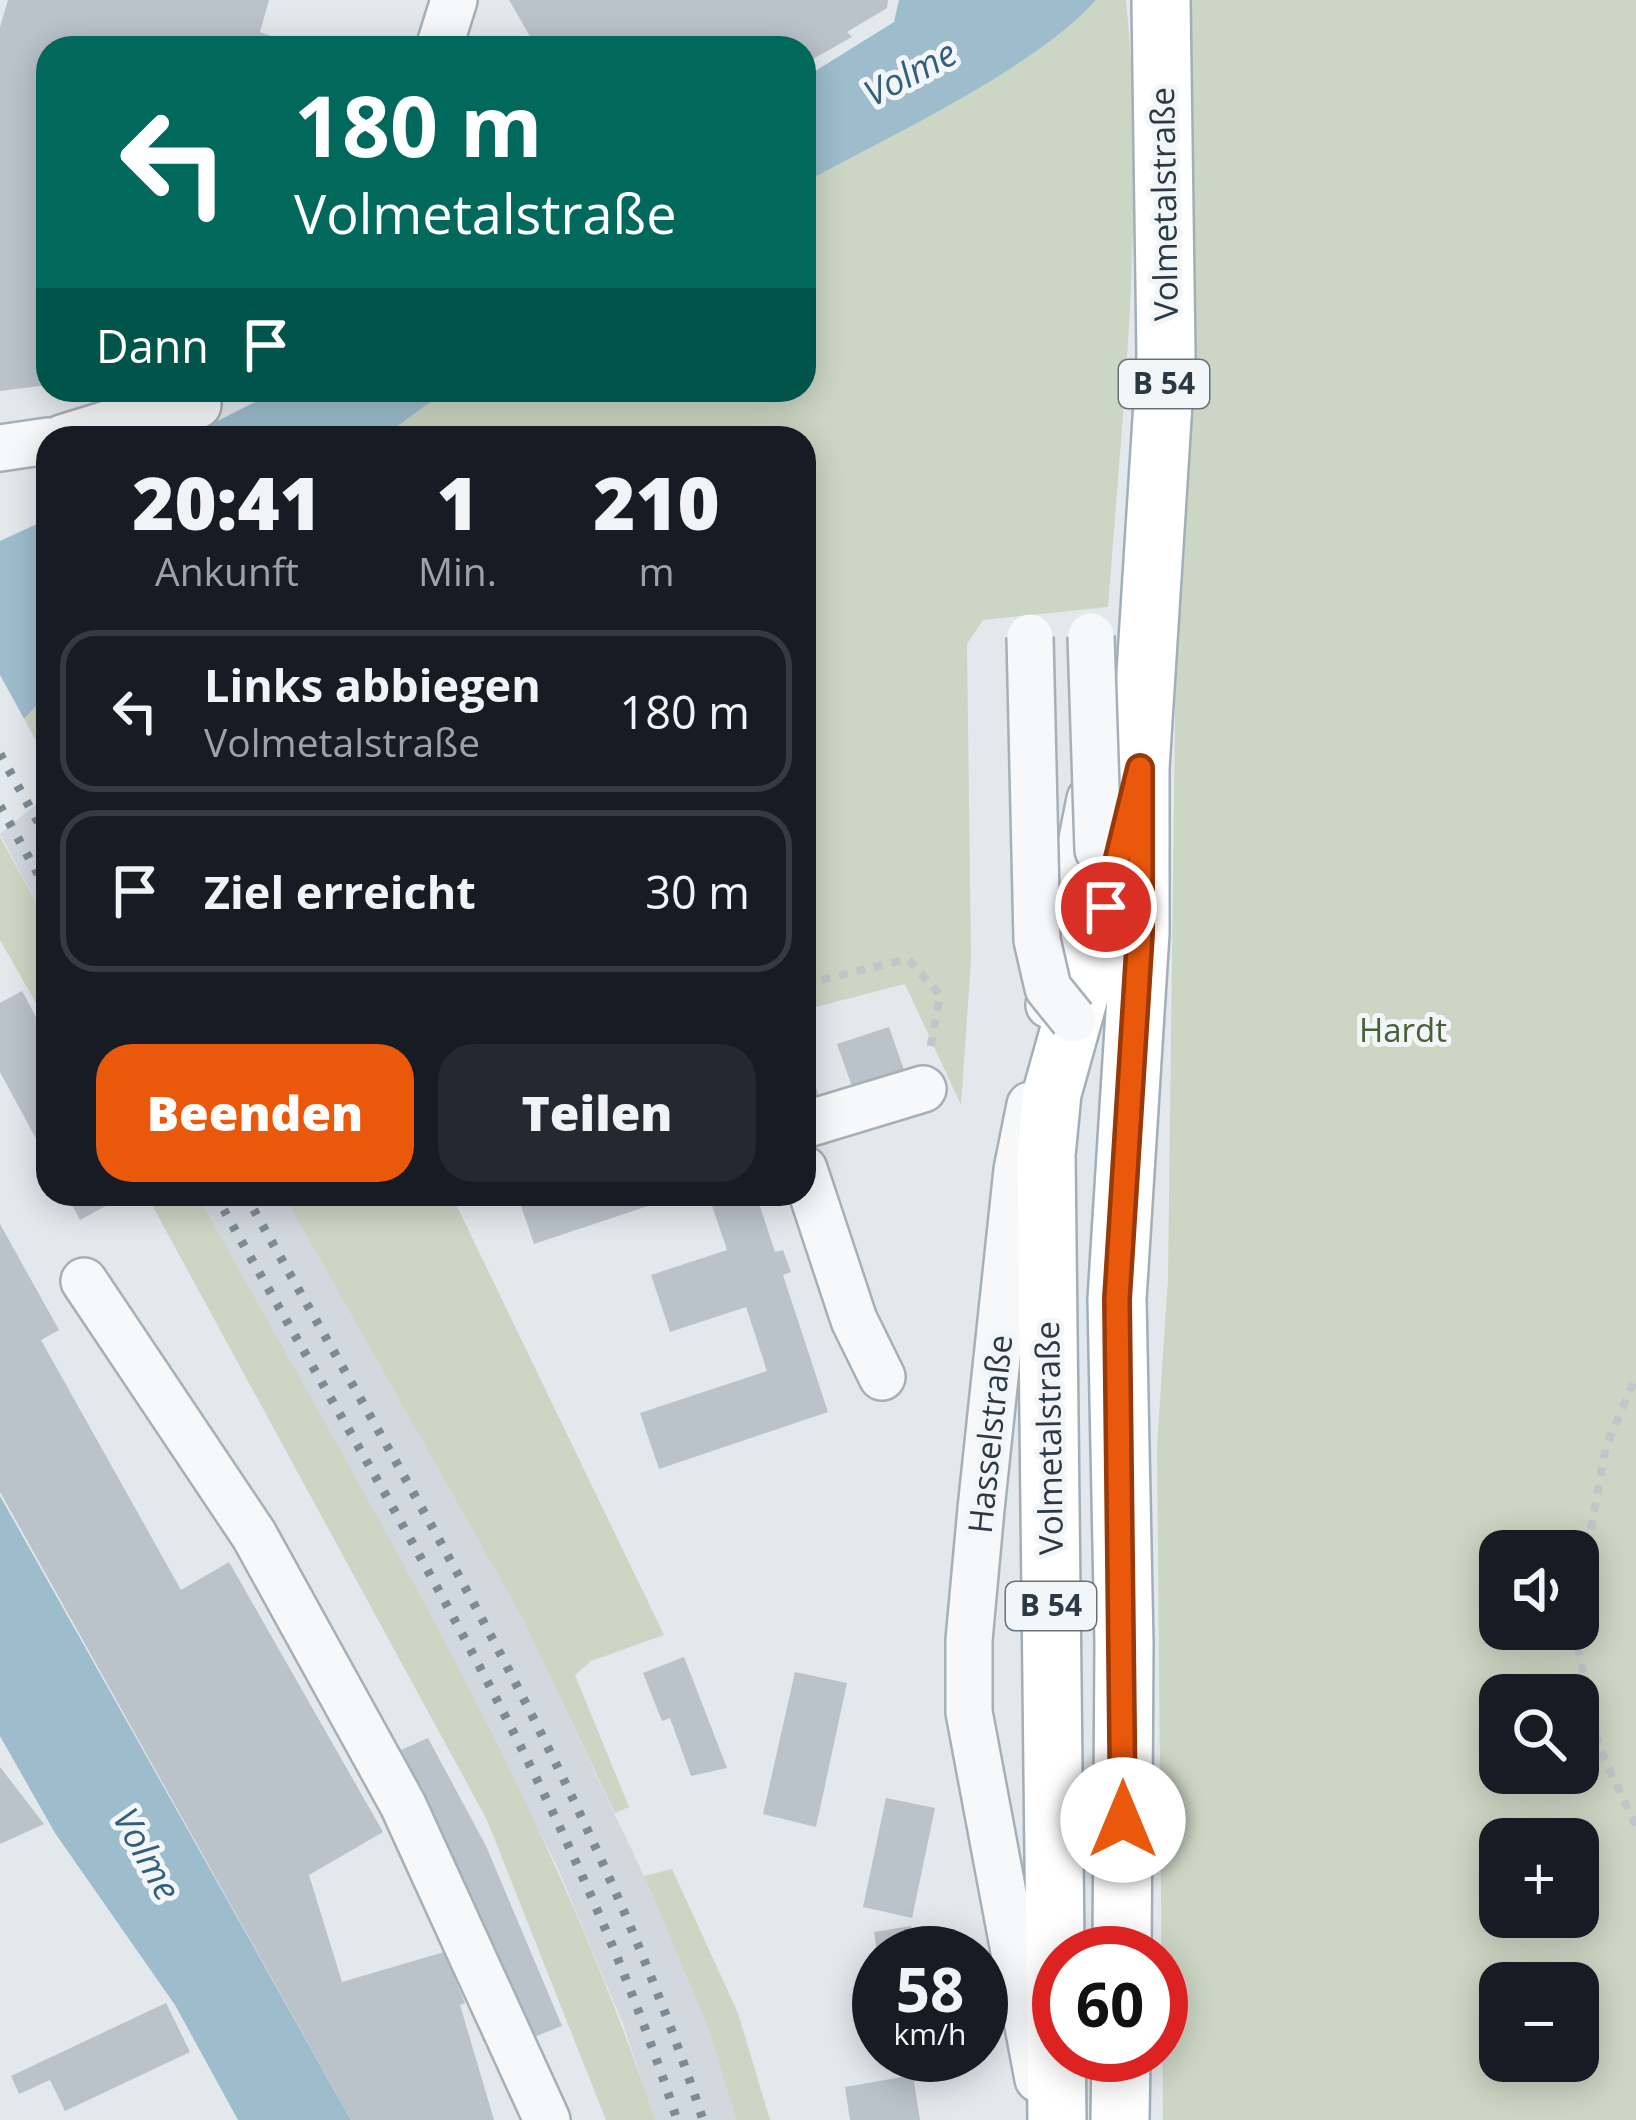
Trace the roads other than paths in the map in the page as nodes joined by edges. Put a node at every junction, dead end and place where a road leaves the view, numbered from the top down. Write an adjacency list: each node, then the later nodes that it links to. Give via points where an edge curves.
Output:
1 (454, 0): 3 (lane)
2 (1161, 0): 10 (main road, Volmetalstraße / B 54, via 1166,355)
3 (443, 36)
4 (198, 405): 5 (lane)
5 (101, 426)
6 (36, 443): 7 (lane)
7 (0, 448)
8 (1091, 636): 11 (lane, bridge, via 1098,850)
9 (1030, 637): 12 (lane, bridge, via 1037,940 1048,988)
10 (1120, 758): 11 (main road, Volmetalstraße / B 54); 18 (main road, Volmetalstraße / B 54, via 1140,933 1117,1299); 21 (lane, Hasselstraße, via 1017,1170 968,1640 969,1712)
11 (1115, 866): 12 (main road, Volmetalstraße / B 54)
12 (1073, 1019): 22 (main road, Volmetalstraße / B 54, via 1052,1093 1046,1155)
13 (925, 1077): 14 (lane)
14 (816, 1120)
15 (816, 1205): 17 (lane)
16 (84, 1281): 20 (lane, via 254,1535 392,1784)
17 (881, 1377)
18 (1121, 1926)
19 (1121, 2082): 23 (main road)
20 (547, 2120)
21 (1047, 2120)
22 (1057, 2120)
23 (1120, 2120)

